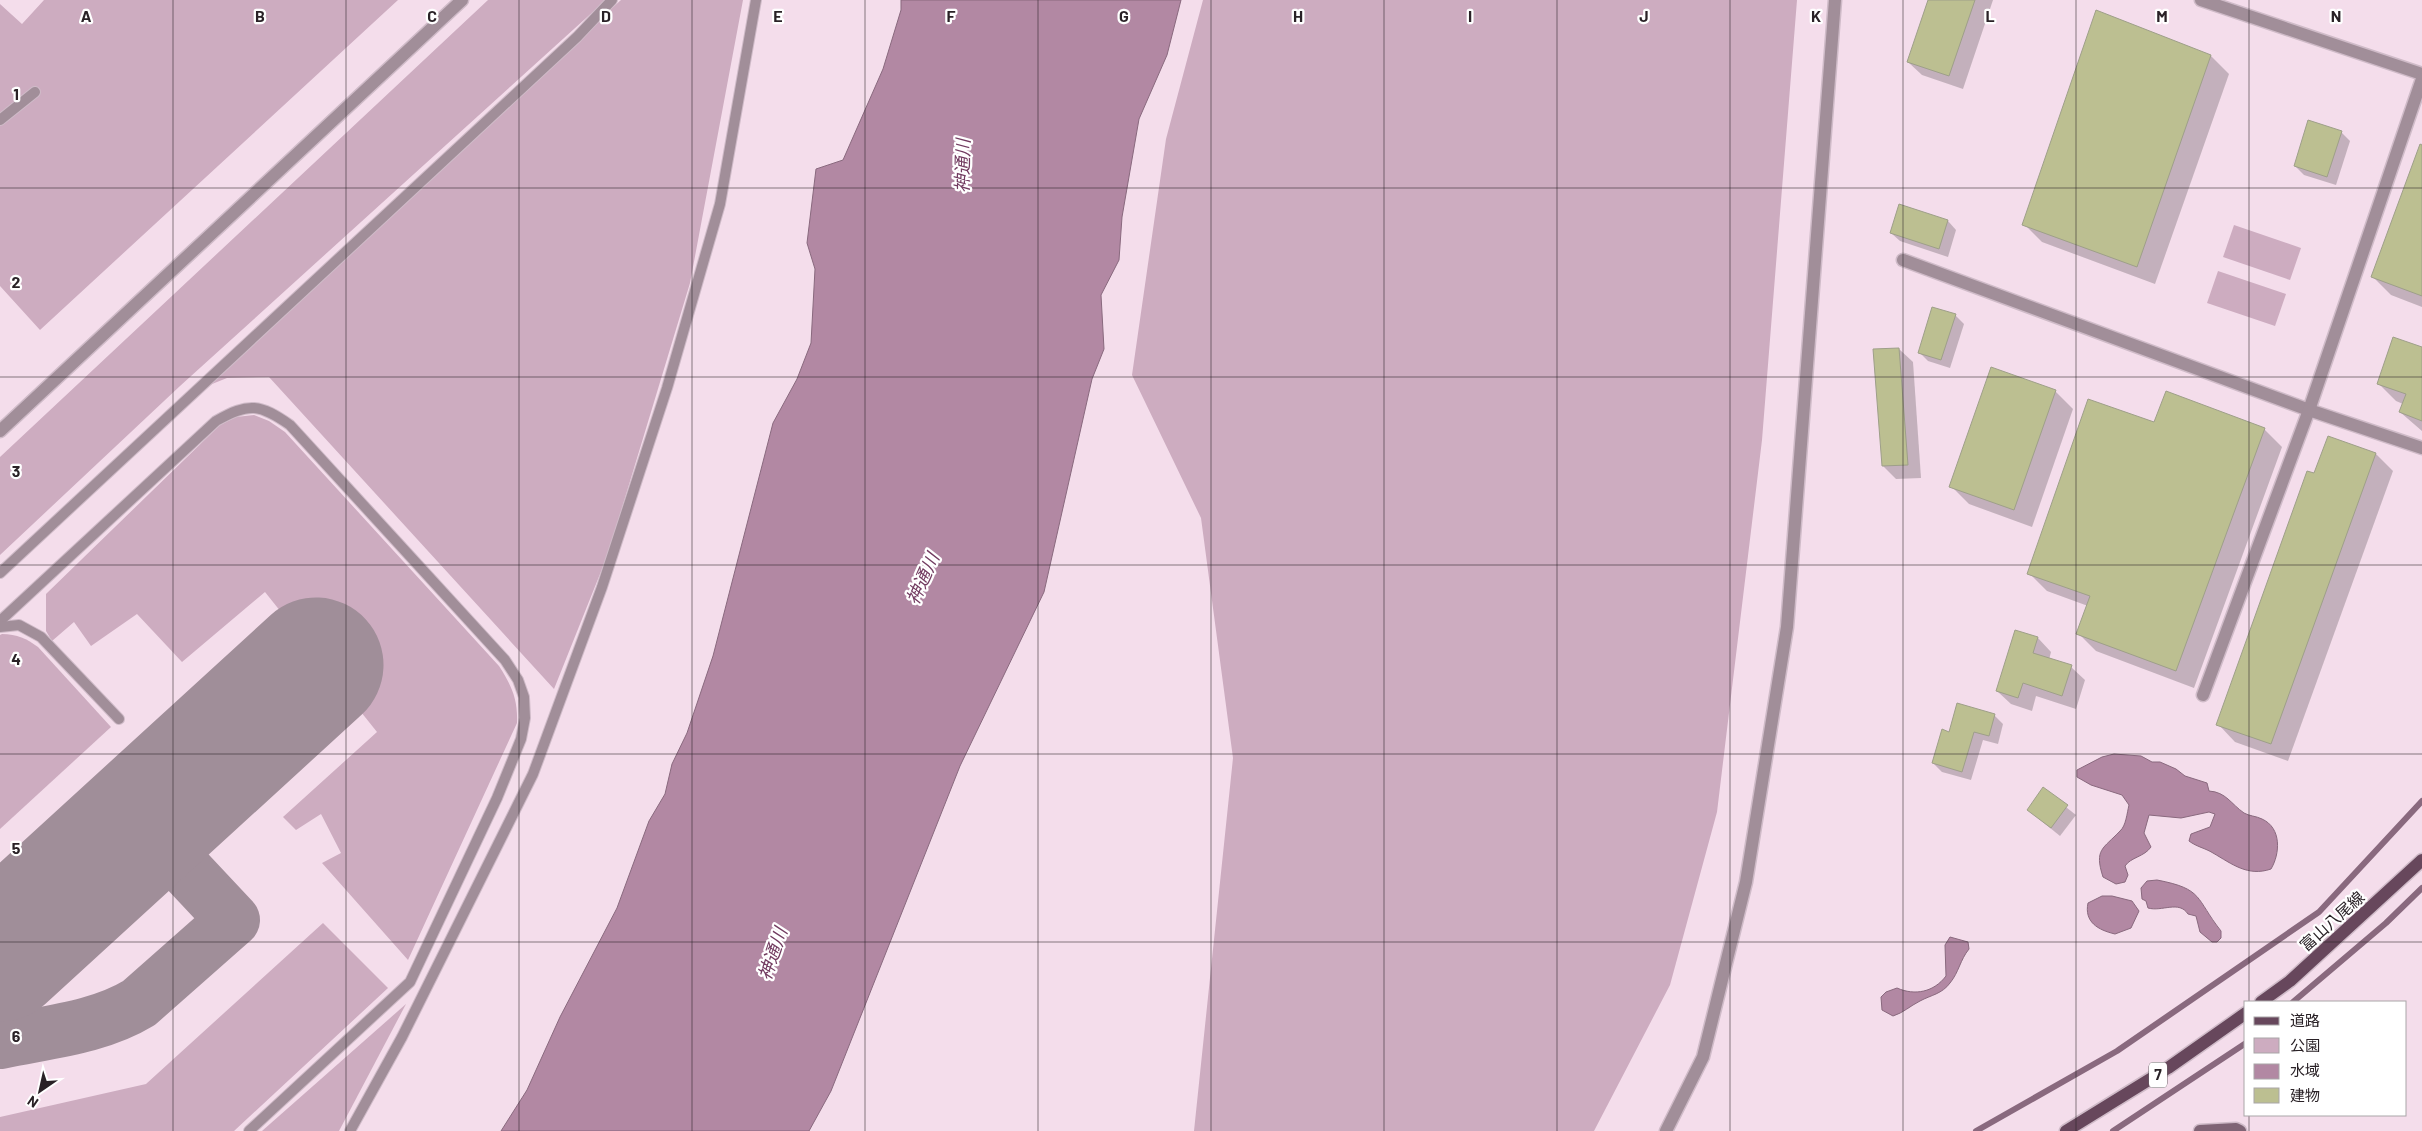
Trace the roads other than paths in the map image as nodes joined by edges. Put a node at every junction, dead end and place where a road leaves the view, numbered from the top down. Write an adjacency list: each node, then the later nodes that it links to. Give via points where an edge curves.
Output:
1 (462, 0): 12 (street)
2 (612, 0): 14 (lane, via 577,37)
3 (756, 0): 23 (lane, via 720,204 667,388 602,587 533,774 402,1037)
4 (1835, 0): 24 (street, via 1787,628 1746,882 1703,1057)
5 (2201, 0): 6 (street)
6 (2422, 74)
7 (2422, 79): 11 (street)
8 (35, 92): 9 (lane)
9 (0, 120)
10 (1903, 260): 11 (street)
11 (2309, 410): 13 (street); 17 (street)
12 (0, 431)
13 (2422, 448)
14 (0, 573)
15 (0, 621): 22 (lane, via 216,421 237,409 259,408 290,425 505,660 518,680 524,697 521,739 497,798 410,982)
16 (0, 627): 18 (lane, via 19,625 42,637)
17 (2203, 695)
18 (119, 719)
19 (2422, 860): 20 (main road, 富山八尾線, via 2290,981)
20 (2261, 1001)
21 (2244, 1014): 25 (main road, 7, via 2168,1068)
22 (249, 1131)
23 (350, 1131)
24 (1666, 1131)
25 (2066, 1131)
26 (2200, 1131): 27 (street)
27 (2240, 1131)

